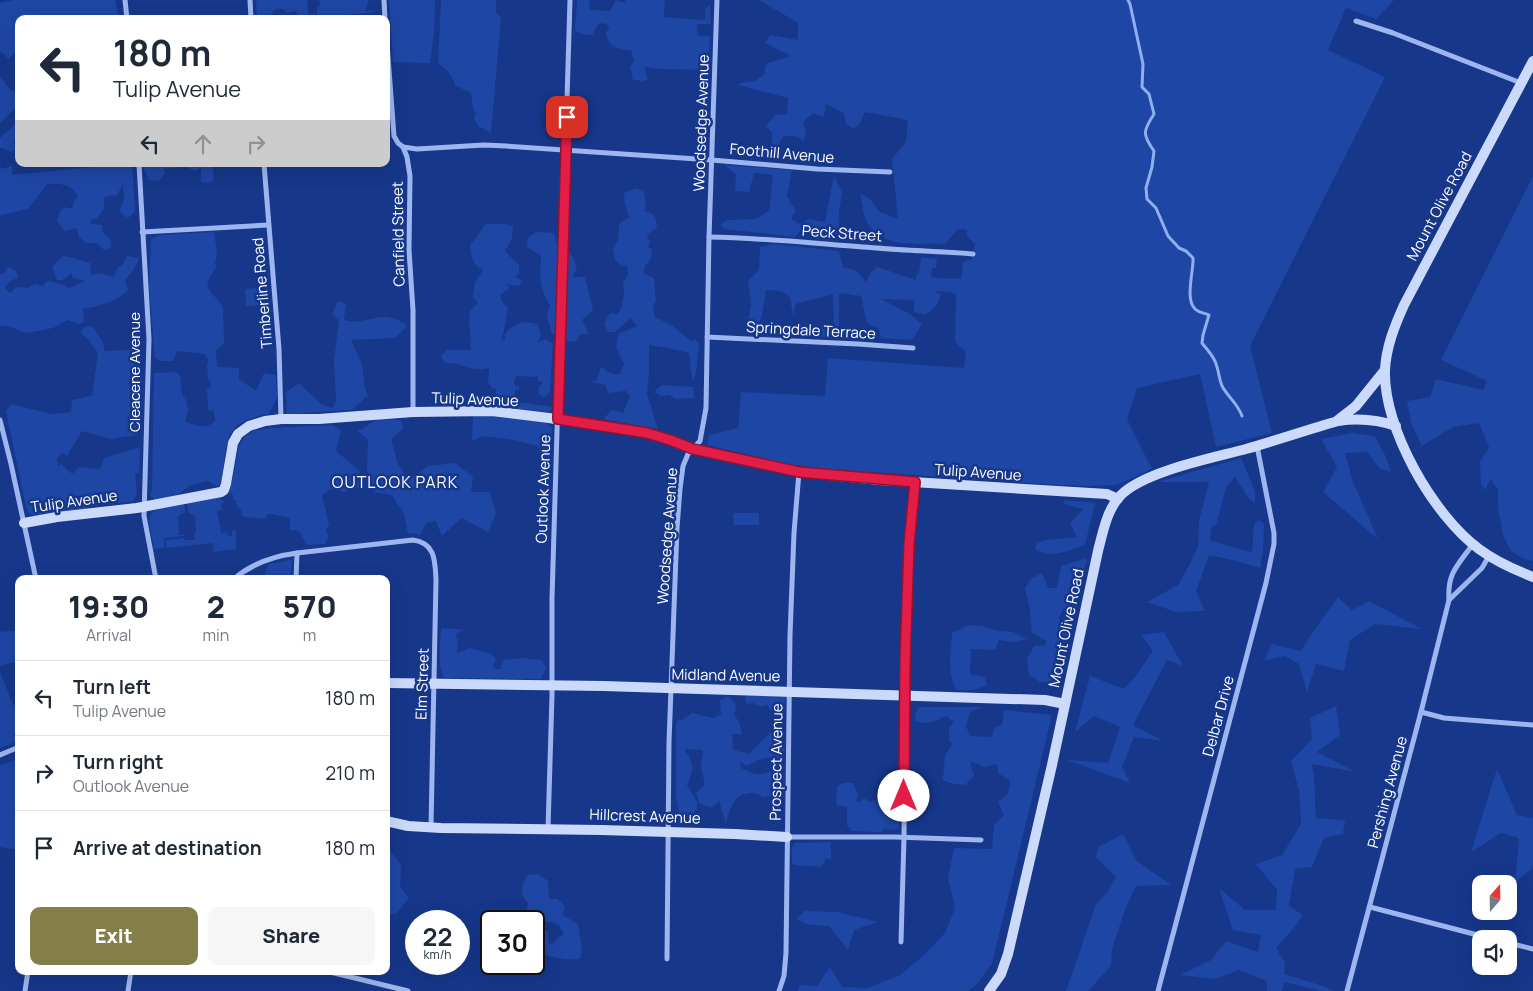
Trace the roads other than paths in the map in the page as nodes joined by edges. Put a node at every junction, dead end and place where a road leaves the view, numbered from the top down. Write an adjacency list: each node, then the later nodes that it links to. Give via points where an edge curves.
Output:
1 (125, 0): 6 (street)
2 (250, 0): 7 (street)
3 (384, 0): 8 (street)
4 (570, 0): 14 (street, Outlook Avenue)
5 (717, 0): 15 (street, Woodsedge Avenue)
6 (127, 15)
7 (251, 15)
8 (385, 15)
9 (1356, 21): 12 (street)
10 (1533, 61): 12 (street, Mount Olive Road)
11 (390, 83): 13 (street, Canfield Street, via 394,136)
12 (1521, 84): 25 (street, Mount Olive Road, via 1404,305 1391,339)
13 (403, 147): 14 (street, Foothill Avenue, via 484,145); 26 (street, Canfield Street, via 410,176)
14 (566, 150): 15 (street, Foothill Avenue); 28 (street, Outlook Avenue)
15 (712, 160): 18 (street, Foothill Avenue); 21 (street, Woodsedge Avenue)
16 (138, 167): 20 (street, Cleacene Avenue)
17 (264, 167): 19 (street, Timberline Road)
18 (890, 172)
19 (268, 225): 20 (street); 27 (street, Timberline Road, via 279,349)
20 (142, 232): 37 (street, Cleacene Avenue, via 150,367)
21 (709, 237): 22 (street, Peck Street); 23 (street, Woodsedge Avenue)
22 (973, 254)
23 (707, 337): 24 (street, Springdale Terrace); 33 (street, Woodsedge Avenue, via 705,418 700,441)
24 (913, 348)
25 (1385, 370): 30 (street, Mount Olive Road, via 1356,406); 31 (street, Mount Olive Road)
26 (413, 412): 27 (street, Tulip Avenue); 28 (street, Tulip Avenue, via 492,411)
27 (281, 419): 37 (street, Tulip Avenue, via 254,425 236,436 223,491)
28 (558, 419): 33 (street, Tulip Avenue, via 647,433); 50 (street, Outlook Avenue)
29 (0, 420): 38 (street)
30 (1338, 421): 31 (street, Mount Olive Road, via 1367,419); 32 (street, Mount Olive Road)
31 (1396, 426): 39 (street, Mount Olive Road, via 1429,494 1452,524)
32 (1257, 446): 36 (street, Mount Olive Road, via 1164,472 1131,487); 80 (street, Delbar Drive, via 1274,533 1273,554)
33 (693, 449): 34 (street, Tulip Avenue); 51 (street, Woodsedge Avenue, via 685,460 679,496)
34 (799, 472): 35 (street, Tulip Avenue); 52 (street, Prospect Avenue)
35 (915, 482): 36 (street, Tulip Avenue, via 1107,494); 53 (street, via 909,545)
36 (1118, 499): 54 (street, Mount Olive Road, via 1110,511 1101,540)
37 (144, 507): 38 (street, Tulip Avenue); 43 (street, Cleacene Avenue)
38 (24, 523): 42 (street)
39 (1473, 544): 41 (street, Mount Olive Road); 47 (street, Pershing Avenue, via 1454,570 1448,585)
40 (297, 553): 44 (street, via 253,566); 45 (street); 49 (street, Elm Street, via 413,540 426,544 435,563)
41 (1489, 556): 46 (street, Mount Olive Road); 47 (street, via 1482,568)
42 (35, 575)
43 (155, 575)
44 (240, 575)
45 (296, 575)
46 (1533, 577)
47 (1448, 600): 55 (street, Pershing Avenue)
48 (390, 683): 49 (street, Midland Avenue)
49 (435, 685): 50 (street, Midland Avenue); 60 (street, Elm Street)
50 (552, 686): 51 (street, Midland Avenue); 61 (street, Outlook Avenue)
51 (671, 688): 52 (street, Midland Avenue); 62 (street, Woodsedge Avenue)
52 (790, 691): 53 (street, Midland Avenue); 63 (street, Prospect Avenue)
53 (905, 696): 54 (street, Midland Avenue, via 1045,700); 64 (street)
54 (1065, 704): 79 (street, Mount Olive Road, via 1008,954 1001,974)
55 (1422, 712): 56 (street, via 1444,718); 66 (street, Pershing Avenue)
56 (1533, 725)
57 (15, 749): 58 (street)
58 (0, 755)
59 (390, 823): 60 (street, Hillcrest Avenue)
60 (431, 828): 61 (street, Hillcrest Avenue)
61 (548, 829): 62 (street, Hillcrest Avenue)
62 (668, 832): 63 (street, Hillcrest Avenue); 71 (street, Woodsedge Avenue)
63 (787, 837): 64 (street, Hillcrest Avenue); 78 (street, Prospect Avenue, via 786,958)
64 (904, 837): 65 (street, Hillcrest Avenue); 68 (street)
65 (981, 840)
66 (1370, 907): 67 (street); 81 (street, Pershing Avenue)
67 (1472, 934)
68 (901, 942)
69 (1517, 945): 70 (street)
70 (1533, 949)
71 (667, 959)
72 (27, 975): 75 (street)
73 (130, 975): 76 (street)
74 (342, 975): 77 (street)
75 (24, 991)
76 (128, 991)
77 (408, 991)
78 (779, 991)
79 (989, 991)
80 (1158, 991)
81 (1347, 991)

